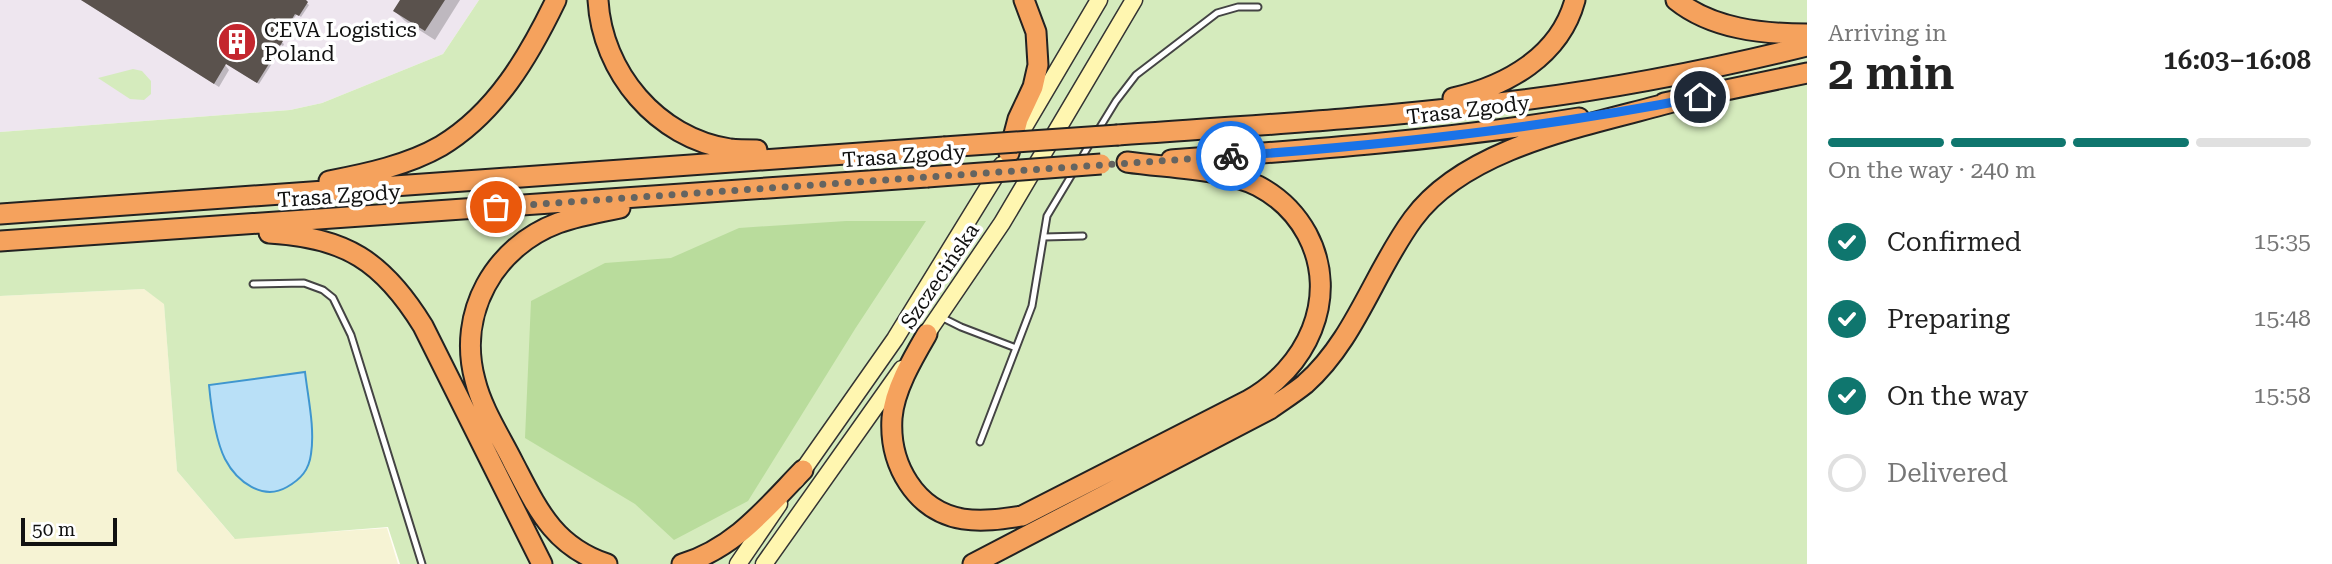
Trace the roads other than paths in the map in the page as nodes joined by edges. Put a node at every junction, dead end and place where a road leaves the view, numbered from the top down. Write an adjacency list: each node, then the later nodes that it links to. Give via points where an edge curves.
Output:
1 (556, 0): 18 (highway, via 512,79 441,145 383,168)
2 (598, 0): 15 (highway, via 609,53 622,77 641,102 668,124 730,149)
3 (1024, 0): 14 (highway, via 1036,32 1038,65)
4 (1100, 0): 14 (main road, Szczecińska)
5 (1134, 0): 25 (main road, Szczecińska, via 1002,223)
6 (1575, 0): 13 (highway, via 1555,42 1526,68 1495,86)
7 (1676, 0): 9 (highway, via 1724,24 1763,33)
8 (1258, 7): 22 (lane, via 1238,6 1217,13 1136,75 1047,216)
9 (1807, 34)
10 (1807, 46): 13 (highway, Trasa Zgody, via 1603,87)
11 (1807, 73): 12 (highway, Trasa Zgody)
12 (1676, 101): 16 (highway, Trasa Zgody, via 1511,129); 36 (highway, via 1512,148 1469,170 1414,217 1341,341 1305,384 1270,409)
13 (1359, 117): 15 (highway, Trasa Zgody, bridge)
14 (1009, 153): 29 (main road, Szczecińska, via 911,314)
15 (849, 154): 18 (highway, Trasa Zgody)
16 (1127, 162): 17 (highway, Trasa Zgody, bridge); 26 (highway, via 1247,181 1276,197 1298,221 1317,260 1320,304 1306,346 1276,382 1257,396 1022,516 992,521 961,518 940,511 915,493 898,465 893,445 895,404)
17 (711, 192): 20 (highway, Trasa Zgody); 32 (highway, via 558,223 522,241 492,274 472,317 475,381 540,514 559,536)
18 (252, 197): 19 (highway, Trasa Zgody)
19 (0, 214)
20 (184, 229): 23 (highway, Trasa Zgody); 31 (highway, via 310,238 349,249 375,267 404,295 422,326)
21 (1083, 236): 22 (lane)
22 (1044, 237): 27 (lane, via 1032,306)
23 (0, 241)
24 (253, 284): 30 (lane, via 304,283 332,298 351,335)
25 (939, 316): 26 (main road, Szczecińska); 27 (lane)
26 (927, 334): 35 (main road, Szczecińska)
27 (1016, 348): 28 (lane)
28 (980, 442)
29 (803, 471): 33 (highway, via 741,534); 34 (main road, Szczecińska)
30 (422, 564)
31 (542, 564)
32 (607, 564)
33 (682, 564)
34 (738, 564)
35 (764, 564)
36 (973, 564)

